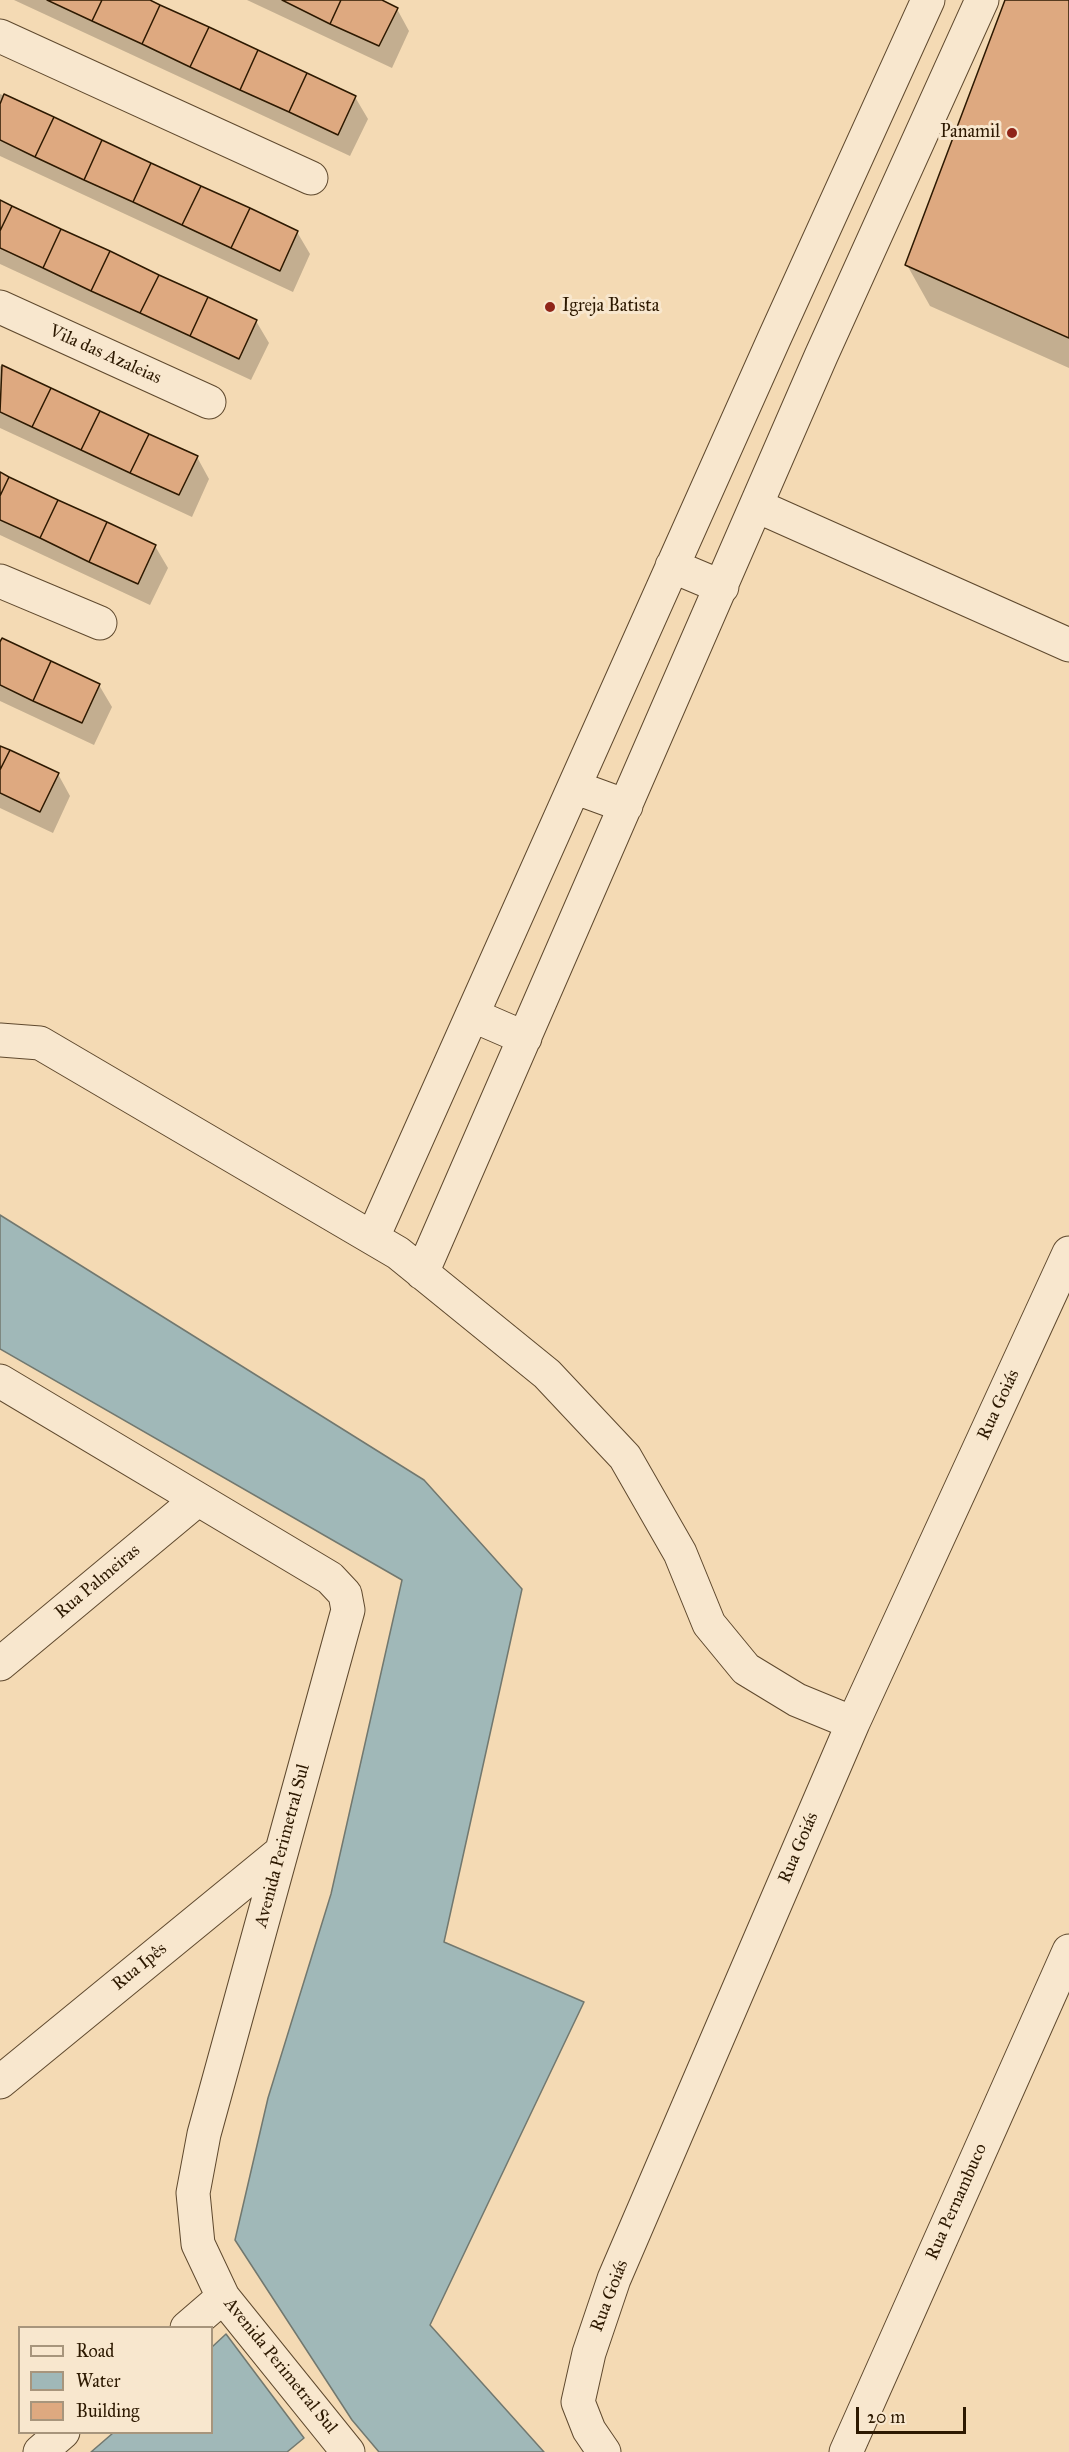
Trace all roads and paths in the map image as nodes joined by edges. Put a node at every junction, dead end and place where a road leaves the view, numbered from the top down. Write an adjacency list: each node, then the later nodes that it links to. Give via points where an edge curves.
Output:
1 (928, 0): 6 (street)
2 (982, 0): 7 (street)
3 (0, 36): 4 (street)
4 (311, 178)
5 (0, 308): 8 (street, Vila das Azaleias)
6 (774, 339): 7 (street); 10 (street)
7 (821, 356): 9 (street)
8 (209, 402)
9 (757, 506): 12 (street); 14 (street)
10 (672, 566): 12 (street); 15 (street)
11 (0, 581): 13 (street)
12 (722, 587): 16 (street)
13 (100, 623)
14 (1069, 645)
15 (574, 787): 16 (street); 17 (street)
16 (627, 806): 18 (street)
17 (472, 1015): 18 (street); 20 (street)
18 (525, 1038): 22 (street)
19 (0, 1040): 20 (street, via 40,1043)
20 (373, 1237): 22 (street)
21 (1065, 1272): 26 (street, Rua Goiás)
22 (422, 1273): 26 (street, via 547,1374 625,1457 680,1553 709,1623 746,1669 797,1700)
23 (0, 1381): 24 (street, Avenida Perimetral Sul)
24 (196, 1500): 25 (street, Rua Palmeiras); 27 (street, Avenida Perimetral Sul, via 330,1578 345,1593 348,1610)
25 (0, 1664)
26 (853, 1723): 35 (street, Rua Goiás, via 614,2279 589,2353 578,2402 589,2430)
27 (281, 1852): 29 (street, Rua Ipês); 30 (street, Avenida Perimetral Sul, via 204,2134 193,2193 198,2244)
28 (1069, 1951): 36 (street, Rua Pernambuco)
29 (0, 2082)
30 (223, 2297): 31 (street); 33 (street, Avenida Perimetral Sul)
31 (189, 2326)
32 (62, 2434): 34 (street)
33 (334, 2447)
34 (40, 2452)
35 (604, 2452)
36 (846, 2452)

